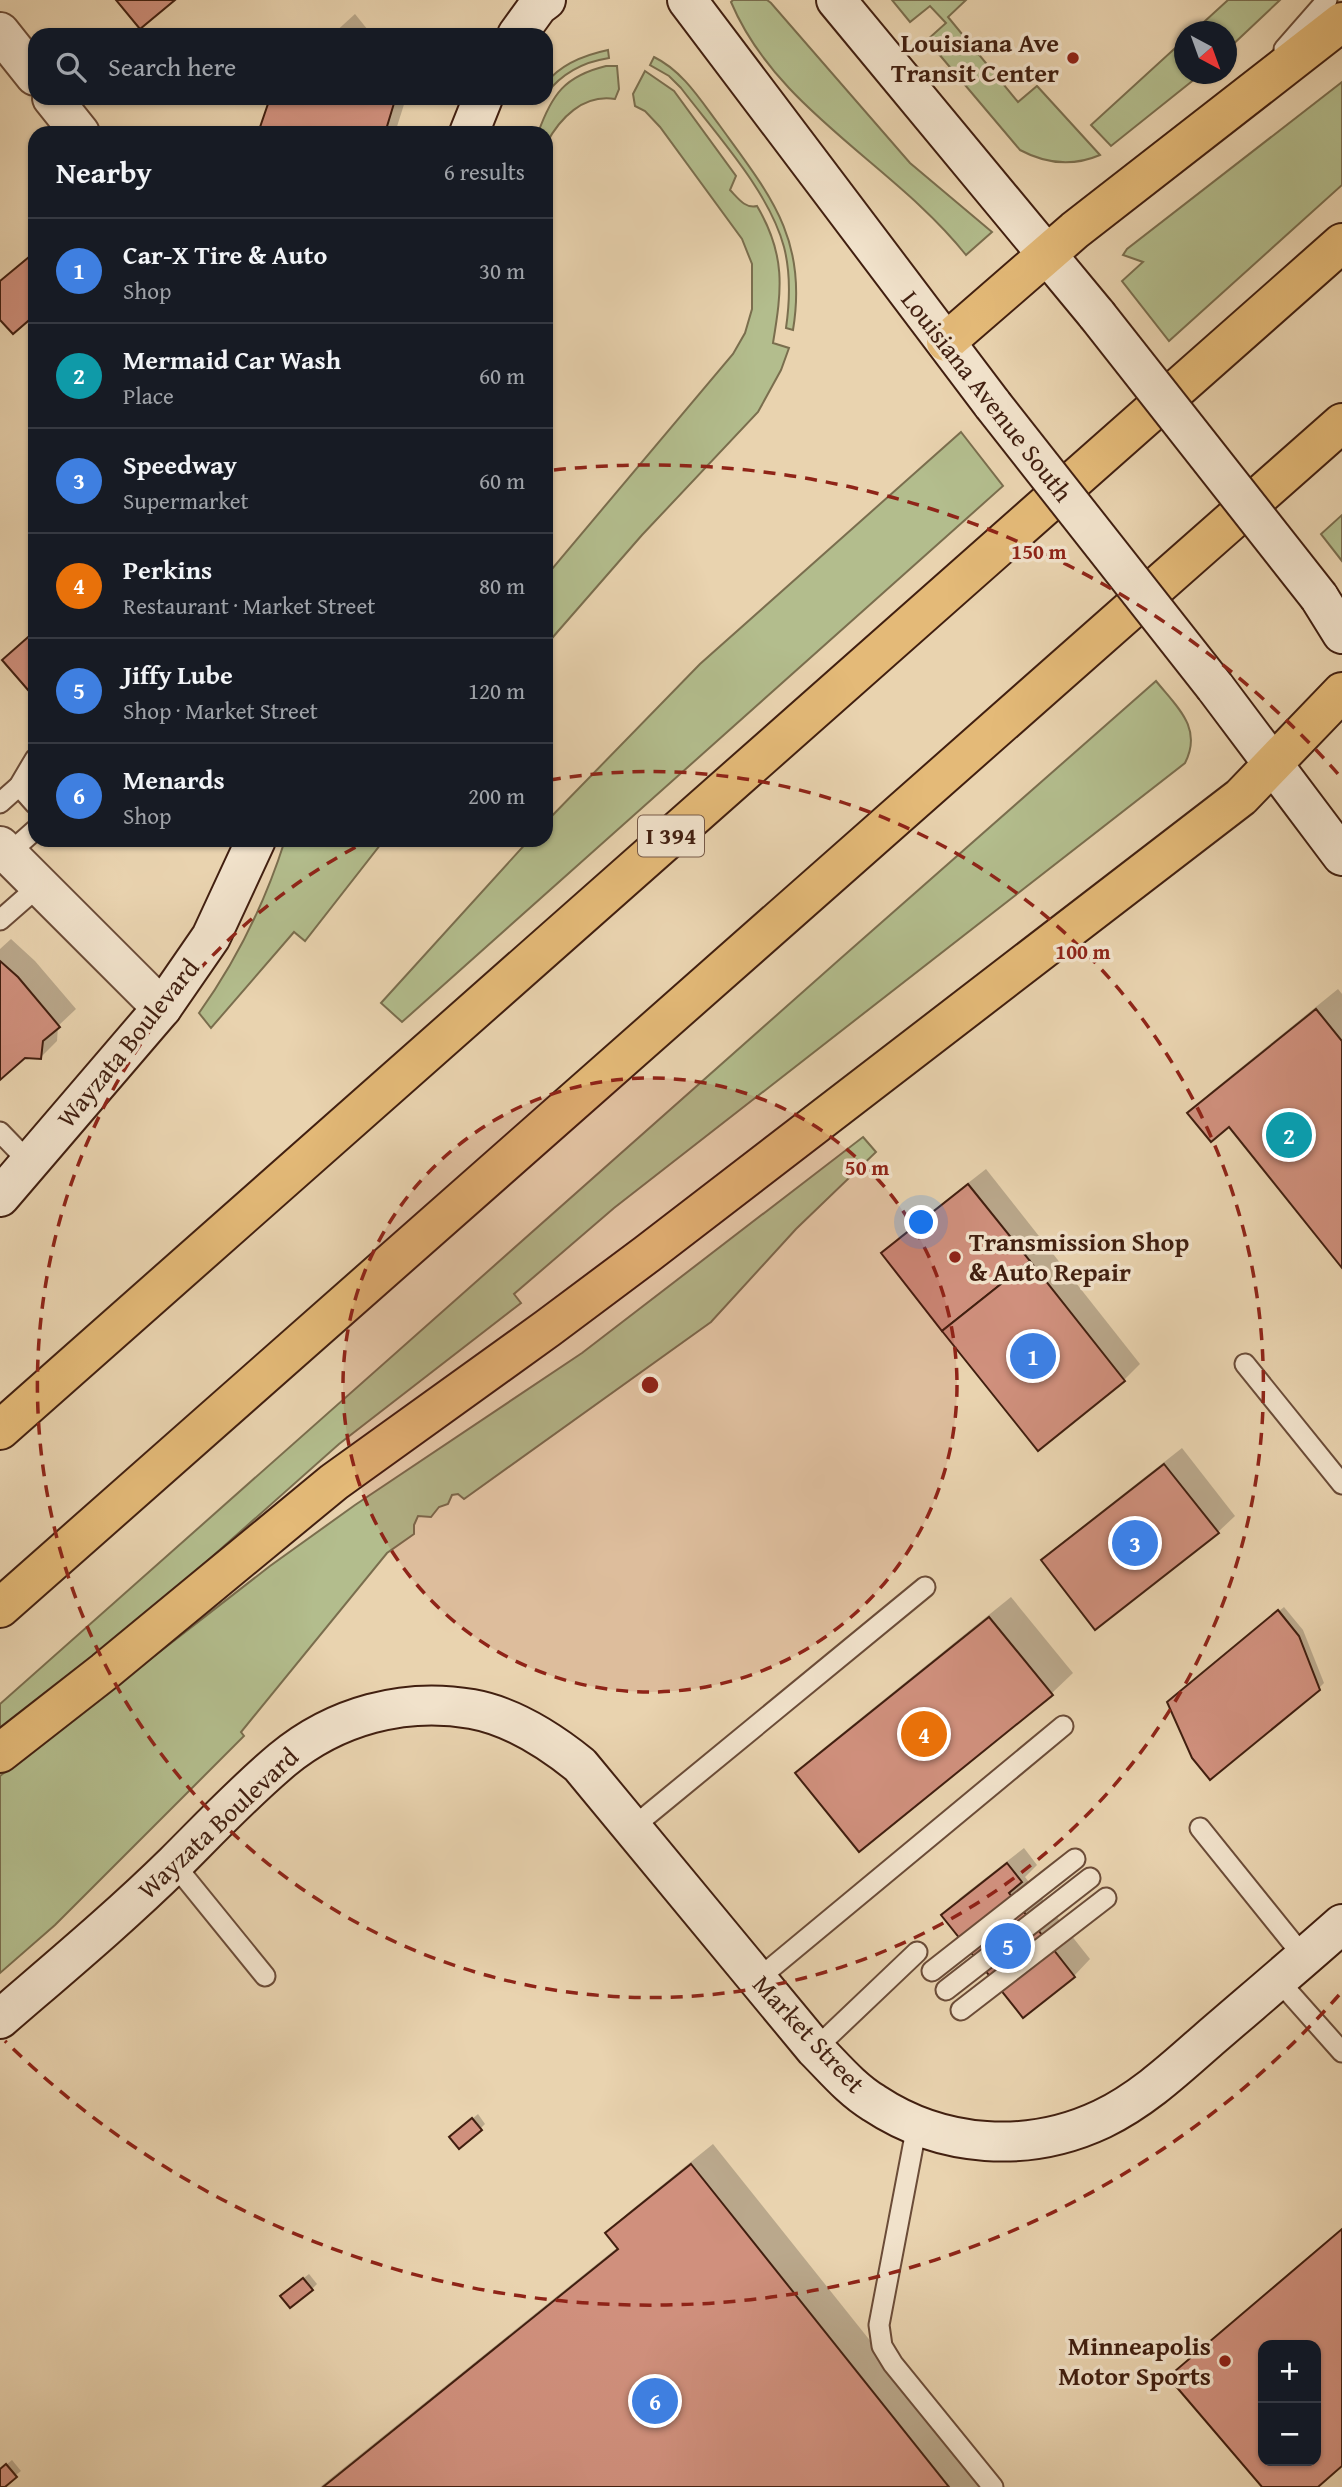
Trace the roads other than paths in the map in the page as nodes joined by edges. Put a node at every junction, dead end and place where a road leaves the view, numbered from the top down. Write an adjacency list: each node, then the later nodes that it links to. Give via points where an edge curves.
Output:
1 (546, 0): 6 (street)
2 (687, 0): 16 (street, Louisiana Avenue South)
3 (836, 0): 15 (street)
4 (1327, 0): 9 (lane)
5 (1342, 22): 9 (highway)
6 (522, 28)
7 (0, 33): 8 (street)
8 (28, 67)
9 (1236, 104): 15 (highway)
10 (58, 105): 12 (street)
11 (480, 105): 13 (street)
12 (74, 126)
13 (472, 126)
14 (1342, 243): 33 (highway, I 394)
15 (1048, 254): 16 (highway); 18 (street, bridge, via 1319,597)
16 (946, 342): 20 (street, Louisiana Avenue South, bridge)
17 (1342, 423): 36 (highway)
18 (1342, 634)
19 (1342, 692): 20 (highway)
20 (1273, 764): 25 (street, Louisiana Avenue South); 39 (highway, via 1241,797 669,1237 334,1482)
21 (27, 785): 22 (lane)
22 (0, 803)
23 (14, 844): 26 (street)
24 (253, 847): 28 (street, Wayzata Boulevard, via 211,937)
25 (1342, 856)
26 (40, 885): 27 (lane); 28 (street)
27 (0, 920)
28 (162, 1008): 30 (street, Wayzata Boulevard)
29 (0, 1132): 30 (lane)
30 (30, 1163): 31 (street, Wayzata Boulevard)
31 (0, 1197)
32 (1245, 1364): 34 (lane)
33 (0, 1430)
34 (1342, 1484)
35 (925, 1587): 40 (lane)
36 (0, 1608)
37 (473, 1709): 40 (street, Market Street, via 557,1746 580,1765); 43 (street, Wayzata Boulevard, via 412,1707 377,1711 340,1723 284,1759)
38 (1063, 1726): 51 (lane)
39 (0, 1753)
40 (633, 1827): 51 (street, Market Street)
41 (1200, 1828): 48 (lane)
42 (1075, 1859): 49 (lane)
43 (174, 1864): 50 (lane); 54 (street, Wayzata Boulevard)
44 (1090, 1878): 52 (lane)
45 (1106, 1898): 53 (lane)
46 (1342, 1924): 48 (street, Market Street)
47 (917, 1952): 55 (lane)
48 (1291, 1969): 56 (lane); 57 (street, Market Street, via 1159,2082 1105,2118 1079,2129 1049,2138 981,2142)
49 (932, 1971)
50 (265, 1976)
51 (758, 1979): 55 (street, Market Street)
52 (946, 1990)
53 (961, 2010)
54 (0, 2019)
55 (816, 2049): 57 (street, Market Street, via 874,2103)
56 (1342, 2052)
57 (917, 2125): 58 (lane, via 879,2325 882,2346)
58 (993, 2487)

